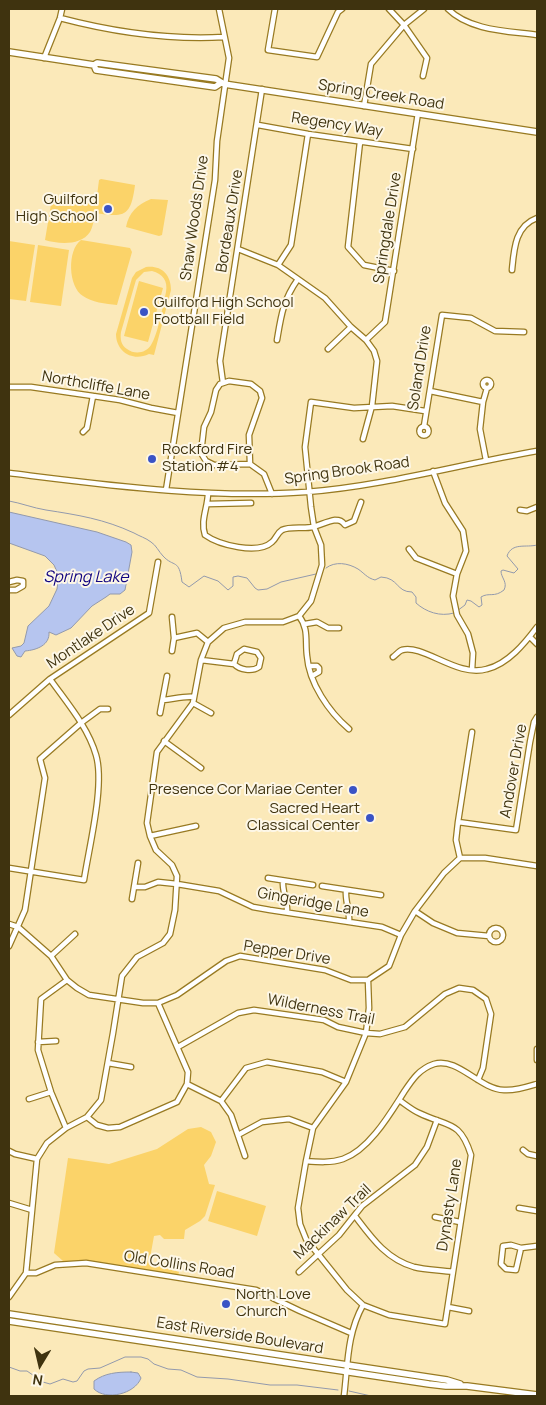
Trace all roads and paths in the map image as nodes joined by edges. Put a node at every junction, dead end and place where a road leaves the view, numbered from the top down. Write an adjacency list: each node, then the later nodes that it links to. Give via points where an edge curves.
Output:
1 (62, 9): 8 (street)
2 (219, 9): 11 (street, Shaw Woods Drive)
3 (275, 9): 4 (street, via 268,50 317,57)
4 (342, 9)
5 (389, 9): 9 (street)
6 (424, 9): 9 (street)
7 (448, 9): 10 (street, via 483,28)
8 (60, 18): 11 (street, via 195,39); 13 (street)
9 (404, 25): 14 (street, via 427,58); 17 (street, via 371,64)
10 (537, 35)
11 (224, 37): 15 (street, Shaw Woods Drive, via 228,58)
12 (9, 52): 13 (main road, Spring Creek Road)
13 (44, 58): 15 (main road, Spring Creek Road, via 94,65 96,70 215,87)
14 (423, 76)
15 (222, 83): 16 (main road, Spring Creek Road); 43 (street, Shaw Woods Drive, via 216,180)
16 (262, 89): 17 (main road, Spring Creek Road); 19 (street, Bordeaux Drive)
17 (364, 106): 18 (main road, Spring Creek Road)
18 (418, 113): 20 (main road, Spring Creek Road); 23 (street, Springdale Drive)
19 (258, 125): 21 (street, Regency Way); 25 (street, Bordeaux Drive)
20 (537, 132)
21 (308, 134): 22 (street, Regency Way); 26 (street, via 291,245)
22 (360, 142): 23 (street, Regency Way); 28 (street, via 348,247 364,265)
23 (413, 149): 28 (street, Springdale Drive)
24 (537, 218): 27 (street, via 522,227 516,238)
25 (238, 249): 26 (street); 35 (street, Bordeaux Drive, via 221,356)
26 (278, 265): 29 (street)
27 (512, 270)
28 (394, 272): 33 (street, Springdale Drive, via 385,322)
29 (298, 279): 30 (street, via 325,298); 32 (street, via 283,306)
30 (351, 327): 33 (street); 34 (street)
31 (524, 332): 38 (street, Soland Drive, via 495,331 471,318 442,315)
32 (277, 340)
33 (366, 340): 41 (street, via 377,361)
34 (328, 349)
35 (223, 383): 49 (street, via 251,384 260,391 262,398 249,435); 49 (street, via 216,390 204,427 201,452 206,461 214,465)
36 (9, 388): 39 (street, Northcliffe Lane, via 31,387)
37 (487, 388): 40 (street)
38 (430, 391): 40 (street); 42 (street, Soland Drive)
39 (94, 396): 43 (street, Northcliffe Lane); 45 (street, via 87,428)
40 (483, 402): 48 (street, via 480,429)
41 (372, 406): 42 (street); 46 (street); 53 (street, via 354,408 311,402 306,447)
42 (425, 411): 44 (street, Soland Drive)
43 (178, 413): 52 (street, Shaw Woods Drive)
44 (424, 426)
45 (83, 432)
46 (363, 439)
47 (537, 451): 48 (street, Spring Brook Road)
48 (486, 460): 50 (street, Spring Brook Road)
49 (250, 464): 55 (street, via 264,474)
50 (433, 471): 53 (street, Spring Brook Road); 64 (street, via 445,503 462,531 466,551)
51 (9, 473): 52 (street, Spring Brook Road)
52 (166, 490): 54 (street, Spring Brook Road)
53 (309, 492): 55 (street, Spring Brook Road); 61 (street)
54 (208, 493): 55 (street, Spring Brook Road); 58 (street)
55 (272, 494)
56 (361, 502): 61 (street, via 354,521 346,524 334,520)
57 (251, 503): 58 (street)
58 (208, 504): 61 (street, via 203,522 206,535 228,546 264,546 283,529)
59 (537, 507): 60 (street)
60 (520, 510)
61 (314, 527): 67 (street, via 321,545 322,565 311,602)
62 (409, 549): 64 (street, via 416,558)
63 (158, 562): 84 (street, Montlake Drive, via 149,613)
64 (457, 574): 81 (street, via 453,596 473,653)
65 (9, 582): 66 (street, via 23,581 23,586)
66 (9, 590)
67 (299, 616): 69 (street); 74 (street, via 283,622 245,622 224,628)
68 (172, 617): 73 (street)
69 (305, 624): 71 (street, via 317,622 328,628); 80 (street)
70 (537, 627): 72 (street)
71 (339, 628)
72 (530, 637): 75 (street); 81 (street, via 504,662 487,670)
73 (174, 638): 74 (street, via 197,633); 76 (street)
74 (208, 642): 78 (street)
75 (537, 644)
76 (172, 651)
77 (393, 657): 81 (street, via 401,650 413,650 460,669)
78 (201, 660): 79 (street); 85 (street)
79 (234, 664): 79 (street, via 256,669 261,658 257,652 244,649 237,654)
80 (308, 666): 83 (street); 83 (street, via 319,668 319,672)
81 (472, 670)
82 (167, 676): 86 (street)
83 (312, 676): 94 (street, via 332,712)
84 (50, 679): 91 (street, Montlake Drive); 93 (street)
85 (194, 697): 86 (street); 87 (street)
86 (163, 700): 89 (street)
87 (193, 703): 90 (street); 96 (street)
88 (108, 709): 93 (street, via 100,709)
89 (160, 713)
90 (211, 713)
91 (9, 715)
92 (537, 716): 98 (street, Andover Drive, via 516,830)
93 (81, 723): 105 (street, via 40,758 45,778); 105 (street, via 96,755 99,789 84,880)
94 (349, 729)
95 (472, 732): 98 (street)
96 (164, 741): 97 (street); 100 (street, via 157,752 154,770 147,823)
97 (201, 768)
98 (458, 822): 101 (street, via 456,840)
99 (196, 826): 100 (street)
100 (150, 836): 108 (street, via 156,850 172,865)
101 (460, 858): 103 (street, via 485,858); 115 (street)
102 (138, 863): 111 (street)
103 (537, 866)
104 (9, 868): 105 (street)
105 (31, 872): 119 (street, via 25,910)
106 (268, 878): 107 (street, Gingeridge Lane)
107 (283, 880): 109 (street, Gingeridge Lane); 116 (street)
108 (177, 884): 111 (street, Gingeridge Lane, via 158,882); 116 (street, Gingeridge Lane, via 219,892 253,907); 127 (street, via 170,934 163,943 131,963 122,976)
109 (313, 885)
110 (322, 886): 112 (street, Gingeridge Lane)
111 (134, 887): 114 (street)
112 (346, 890): 113 (street, Gingeridge Lane); 117 (street)
113 (381, 895)
114 (132, 898)
115 (415, 911): 121 (street); 122 (street, via 457,933)
116 (287, 912): 117 (street, Gingeridge Lane)
117 (349, 922): 121 (street, Gingeridge Lane, via 382,927)
118 (9, 924): 119 (street, Pepper Drive)
119 (18, 927): 123 (street); 124 (street, Pepper Drive)
120 (75, 934): 124 (street)
121 (401, 935): 126 (street, via 389,966)
122 (489, 936)
123 (9, 946)
124 (51, 956): 125 (street, Pepper Drive)
125 (67, 980): 127 (street, Pepper Drive, via 89,995); 131 (street, via 41,999)
126 (368, 980): 128 (street, Pepper Drive, via 351,980 325,970 240,956 226,961 177,995); 129 (street)
127 (118, 999): 128 (street, Pepper Drive); 135 (street)
128 (158, 1003): 132 (street)
129 (366, 1033): 132 (street, Wilderness Trail, via 338,1027 324,1020 254,1010 238,1013); 137 (street, Wilderness Trail, via 380,1034 405,1027 445,994 459,988 473,990 486,999 491,1014 483,1068); 138 (street)
130 (56, 1041): 131 (street)
131 (38, 1042): 141 (street)
132 (178, 1047): 139 (street, via 188,1072)
133 (537, 1049): 134 (street)
134 (537, 1060)
135 (108, 1063): 136 (street); 145 (street, via 101,1100)
136 (131, 1067)
137 (478, 1080): 140 (street, via 486,1086 503,1090); 143 (street, via 450,1064 435,1064 417,1073)
138 (346, 1082): 144 (street, via 322,1072 267,1062 246,1068); 148 (street)
139 (187, 1084): 144 (street); 145 (street, via 177,1102 120,1126 96,1125)
140 (537, 1084)
141 (51, 1092): 142 (street); 147 (street)
142 (29, 1099)
143 (399, 1100): 146 (street, Dynasty Lane, via 418,1113); 155 (street, via 361,1148 344,1159 322,1163)
144 (221, 1101): 149 (street, via 231,1115)
145 (87, 1117): 147 (street)
146 (437, 1120): 160 (street, Mackinaw Trail, via 427,1147 415,1165 362,1206); 162 (street, Dynasty Lane, via 454,1126 466,1139 471,1155)
147 (66, 1128): 154 (street, via 47,1143)
148 (313, 1128): 149 (street, via 289,1119 262,1122); 155 (street)
149 (238, 1135): 152 (street)
150 (523, 1150): 153 (street)
151 (9, 1151): 154 (street)
152 (246, 1156)
153 (537, 1156)
154 (37, 1159): 158 (street)
155 (306, 1161): 165 (street, via 298,1208 300,1224 306,1239)
156 (9, 1203): 158 (street)
157 (519, 1208): 159 (street)
158 (32, 1210): 168 (street)
159 (537, 1211)
160 (355, 1216): 165 (street, Mackinaw Trail); 167 (street, via 390,1257 413,1267)
161 (435, 1217): 162 (street)
162 (460, 1222): 167 (street, Dynasty Lane)
163 (537, 1246): 164 (street)
164 (521, 1248): 164 (street, via 503,1246 501,1264 506,1269 516,1270)
165 (318, 1254): 166 (street, Mackinaw Trail); 170 (street)
166 (299, 1272)
167 (453, 1272): 171 (street, Dynasty Lane)
168 (26, 1274): 169 (street); 176 (street, Old Collins Road, via 55,1265 86,1263 256,1290)
169 (9, 1297)
170 (363, 1305): 171 (street, Dynasty Lane, via 389,1314 445,1324); 176 (street)
171 (448, 1307): 172 (street)
172 (469, 1311)
173 (9, 1314): 175 (main road, East Riverside Boulevard)
174 (9, 1320): 175 (main road, East Riverside Boulevard)
175 (107, 1332): 177 (main road, East Riverside Boulevard)
176 (351, 1333): 177 (street)
177 (347, 1368): 178 (main road, East Riverside Boulevard); 179 (street)
178 (537, 1395)
179 (344, 1396)

